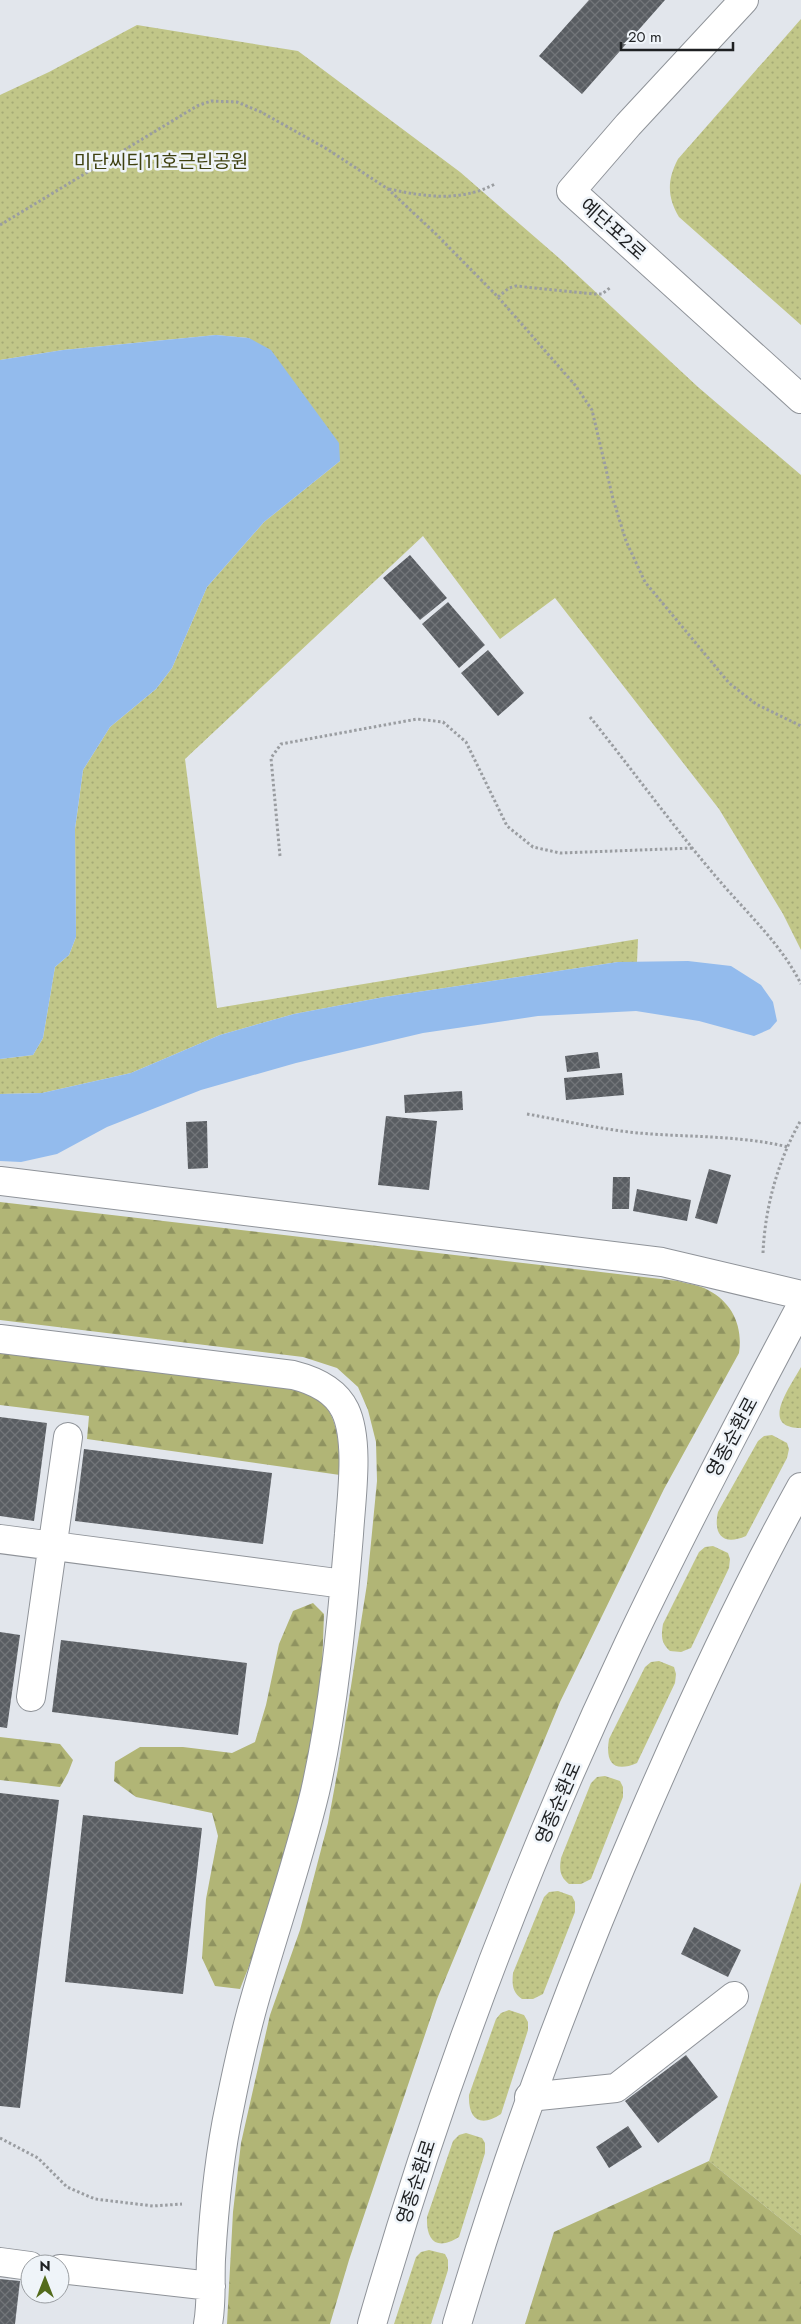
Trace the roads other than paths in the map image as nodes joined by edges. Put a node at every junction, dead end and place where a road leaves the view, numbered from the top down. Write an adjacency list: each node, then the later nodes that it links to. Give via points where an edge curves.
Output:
1 (744, 0): 2 (main road, 예단포2로, via 571,191)
2 (801, 399)
3 (0, 1181): 4 (main road, via 662,1262)
4 (801, 1295)
5 (801, 1306): 20 (main road, 영종순환로, via 698,1502 628,1644 569,1776 500,1943 409,2204)
6 (0, 1339): 11 (main road, via 315,1380 345,1410 352,1439 353,1477)
7 (68, 1437): 10 (main road)
8 (801, 1487): 14 (main road, via 684,1721 605,1904)
9 (0, 1539): 10 (main road)
10 (53, 1546): 11 (main road); 12 (main road)
11 (344, 1584): 18 (main road, via 315,1790 289,1892 251,2013 229,2109 215,2201)
12 (32, 1697)
13 (734, 1996): 14 (main road, via 616,2088)
14 (529, 2098): 21 (main road)
15 (0, 2262): 16 (main road)
16 (20, 2265)
17 (70, 2270): 18 (main road)
18 (211, 2286): 19 (main road)
19 (208, 2324)
20 (372, 2324)
21 (457, 2324)

